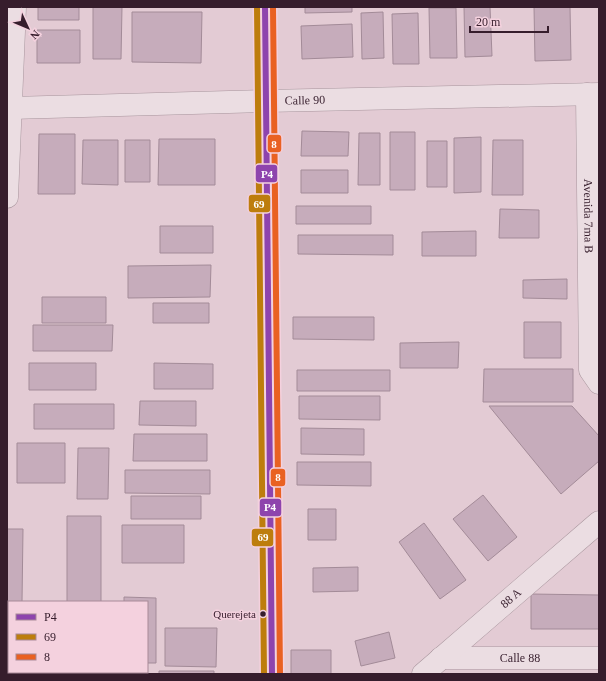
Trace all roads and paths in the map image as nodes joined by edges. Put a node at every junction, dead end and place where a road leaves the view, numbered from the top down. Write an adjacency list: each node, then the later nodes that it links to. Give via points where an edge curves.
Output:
1 (15, 7): 5 (street)
2 (265, 7): 4 (main road)
3 (593, 94): 4 (street, Calle 90); 7 (street, Avenida 7ma B, via 590,370)
4 (266, 101): 5 (street, Calle 90); 11 (main road)
5 (11, 108): 6 (street)
6 (7, 197)
7 (599, 383)
8 (599, 522): 9 (street, 88 A)
9 (441, 658): 10 (street, Calle 88); 12 (street, 88 A)
10 (599, 658)
11 (272, 674)
12 (423, 674)

